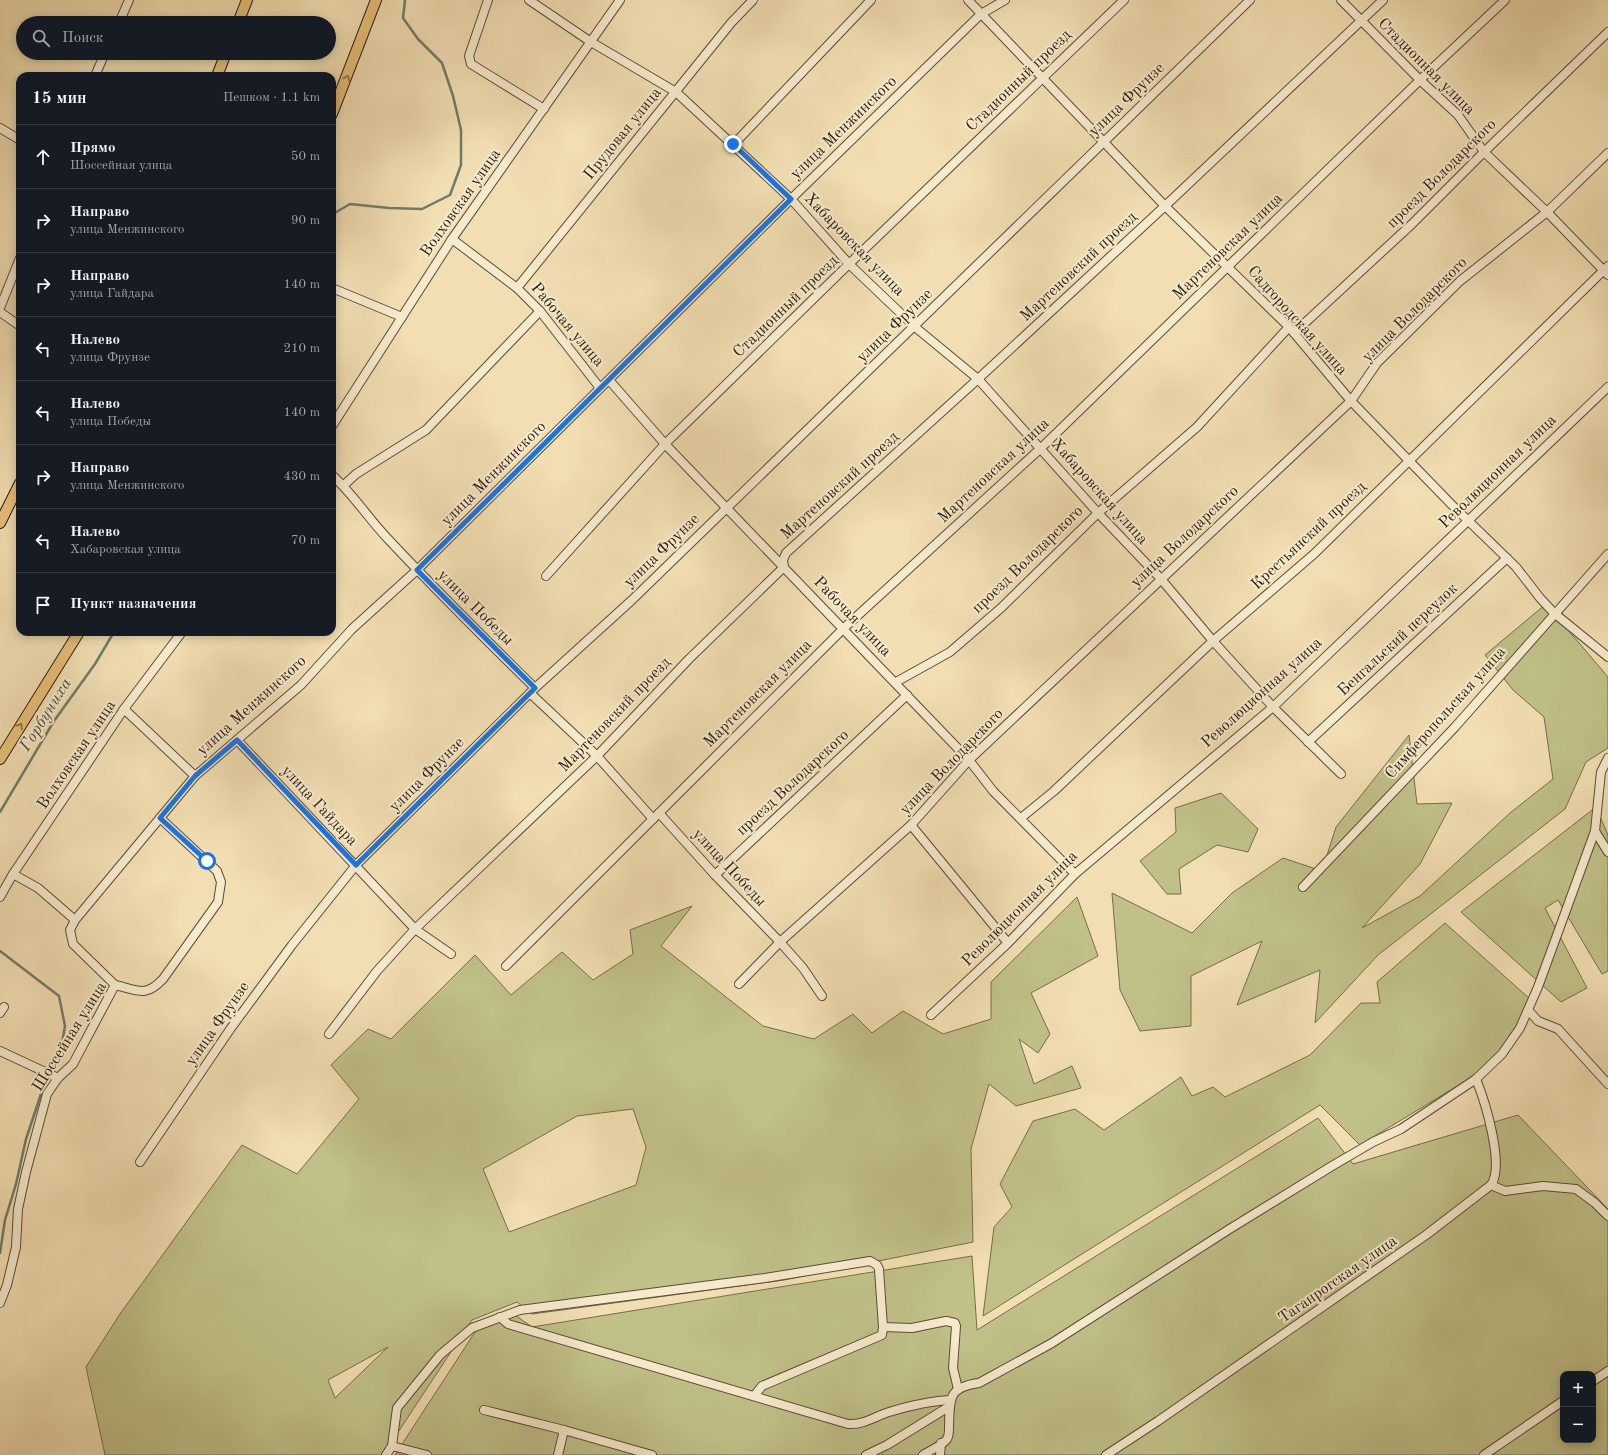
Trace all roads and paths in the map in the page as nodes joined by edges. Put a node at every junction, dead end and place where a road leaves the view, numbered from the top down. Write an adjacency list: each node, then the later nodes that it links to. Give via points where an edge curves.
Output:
1 (129, 0): 17 (street)
2 (247, 0): 18 (main road)
3 (376, 0): 29 (main road, one-way to 3)
4 (488, 0): 30 (street, via 469,60 471,64)
5 (529, 0): 21 (street, Хабаровская улица)
6 (620, 0): 21 (street, Волховская улица)
7 (753, 0): 28 (street, Прудовая улица, via 731,23)
8 (871, 0): 34 (street)
9 (968, 0): 16 (street, Садгородская улица)
10 (1005, 0): 16 (street, улица Менжинского)
11 (1124, 0): 26 (street, Стадионный проезд)
12 (1250, 0): 33 (street, улица Фрунзе)
13 (1341, 0): 19 (street, Стадионная улица)
14 (1383, 0): 19 (street, Мартеновский проезд)
15 (1505, 0): 27 (street, Мартеновская улица)
16 (981, 14): 26 (street, Садгородская улица); 37 (street, улица Менжинского)
17 (122, 16)
18 (241, 16)
19 (1360, 21): 27 (street, Стадионная улица); 38 (street, Мартеновский проезд)
20 (1608, 32): 35 (street, проезд Володарского)
21 (591, 42): 28 (street, Хабаровская улица); 30 (street, Волховская улица)
22 (102, 60): 24 (street)
23 (223, 60): 25 (main road)
24 (97, 72)
25 (219, 72)
26 (1043, 77): 33 (street, Садгородская улица); 41 (street, Стадионный проезд)
27 (1420, 80): 35 (street, Стадионная улица, via 1458,115); 42 (street, Мартеновская улица)
28 (676, 92): 34 (street, Хабаровская улица); 45 (street, Прудовая улица)
29 (336, 104)
30 (544, 109): 40 (street, Волховская улица)
31 (0, 128): 32 (street)
32 (16, 138)
33 (1104, 141): 38 (street, Садгородская улица); 52 (street, улица Фрунзе)
34 (733, 144): 37 (street, Хабаровская улица)
35 (1484, 152): 39 (street, Стадионная улица); 53 (street, проезд Володарского, via 1412,224)
36 (1608, 153): 39 (street, улица Володарского)
37 (791, 199): 41 (street, Хабаровская улица); 54 (street, улица Менжинского)
38 (1165, 206): 42 (street, Садгородская улица); 55 (street, Мартеновский проезд)
39 (1547, 212): 44 (street, Стадионная улица); 58 (street, улица Володарского, via 1460,281 1377,363)
40 (452, 239): 45 (street, Рабочая улица); 50 (street, Волховская улица)
41 (849, 264): 52 (street, Хабаровская улица); 60 (street, Стадионный проезд)
42 (1228, 266): 53 (street, Садгородская улица); 61 (street, Мартеновская улица)
43 (16, 268): 47 (street)
44 (1606, 270): 62 (street, Крестьянский проезд)
45 (517, 288): 48 (street, Рабочая улица)
46 (336, 290): 50 (street)
47 (0, 308)
48 (540, 311): 57 (street, Рабочая улица); 64 (street, via 426,430 356,474)
49 (0, 312): 51 (street)
50 (402, 317): 59 (street, Волховская улица)
51 (16, 323)
52 (915, 327): 55 (street, Хабаровская улица); 66 (street, улица Фрунзе)
53 (1291, 330): 58 (street, Садгородская улица); 68 (street, проезд Володарского, via 1197,427)
54 (609, 380): 57 (street, улица Менжинского); 60 (street, Рабочая улица)
55 (978, 380): 61 (street, Хабаровская улица); 73 (street, Мартеновский проезд, via 786,553)
56 (1608, 387): 69 (street, Революционная улица)
57 (600, 388): 74 (street, улица Менжинского)
58 (1351, 401): 62 (street, Садгородская улица); 76 (street, улица Володарского)
59 (336, 420)
60 (665, 444): 66 (street, Рабочая улица); 75 (street, Стадионный проезд)
61 (1041, 448): 68 (street, Хабаровская улица); 78 (street, Мартеновская улица)
62 (1409, 460): 69 (street, Садгородская улица); 81 (street, Крестьянский проезд, via 1314,554)
63 (336, 478): 64 (street, улица Победы)
64 (344, 485): 74 (street, улица Победы, via 377,528)
65 (16, 489): 67 (main road)
66 (726, 508): 73 (street, Рабочая улица); 84 (street, улица Фрунзе, via 632,600)
67 (2, 512): 70 (main road)
68 (1098, 513): 76 (street, Хабаровская улица); 83 (street, проезд Володарского, via 1001,608 950,652)
69 (1468, 520): 72 (street, Садгородская улица); 86 (street, Революционная улица)
70 (0, 523)
71 (1608, 554): 77 (street, Симферопольская улица)
72 (1507, 558): 77 (street, Садгородская улица); 89 (street, Бенгальский переулок)
73 (784, 567): 78 (street, Рабочая улица); 90 (street, Мартеновский проезд, via 689,659)
74 (417, 570): 84 (street, улица Победы); 88 (street, улица Менжинского, via 352,629 301,685)
75 (546, 576)
76 (1161, 579): 81 (street, Хабаровская улица); 93 (street, улица Володарского)
77 (1554, 613): 82 (street, Садгородская улица); 106 (street, Симферопольская улица, via 1455,727)
78 (844, 628): 83 (street, Рабочая улица); 96 (street, Мартеновская улица)
79 (77, 636): 92 (main road, one-way to 79)
80 (179, 636): 87 (street, Волховская улица)
81 (1212, 640): 86 (street, Хабаровская улица); 98 (street, Крестьянский проезд, via 1054,791)
82 (1608, 657)
83 (896, 682): 85 (street, Рабочая улица)
84 (532, 690): 90 (street, улица Победы); 102 (street, улица Фрунзе)
85 (907, 695): 93 (street, Рабочая улица); 105 (street, проезд Володарского)
86 (1273, 707): 89 (street, Хабаровская улица); 104 (street, Революционная улица)
87 (124, 709): 95 (street); 103 (street, Волховская улица)
88 (237, 740): 95 (street, улица Менжинского); 102 (street, улица Гайдара)
89 (1308, 742): 94 (street, Хабаровская улица)
90 (597, 756): 96 (street, улица Победы); 109 (street, Мартеновский проезд)
91 (1608, 758): 100 (street, via 1601,772)
92 (0, 759)
93 (969, 760): 98 (street, Рабочая улица, via 992,791); 99 (street, улица Володарского)
94 (1342, 774)
95 (195, 776): 97 (street, улица Менжинского)
96 (656, 816): 105 (street, улица Победы); 113 (street, Мартеновская улица)
97 (160, 818): 108 (street, улица Менжинского); 115 (street, Шоссейная улица, via 217,871 221,882 218,902 154,988 146,992)
98 (1021, 818): 104 (street, Рабочая улица)
99 (911, 825): 110 (street, улица Володарского); 111 (street)
100 (1595, 831): 101 (street); 117 (street)
101 (1608, 852)
102 (356, 865): 109 (street, улица Гайдара); 124 (street, улица Фрунзе, via 292,945 231,1028)
103 (13, 874): 107 (street, Волховская улица); 108 (street, via 38,888)
104 (1075, 874): 111 (street, Революционная улица)
105 (715, 875): 110 (street, улица Победы)
106 (1303, 887)
107 (0, 897)
108 (75, 920): 115 (street, via 70,930 73,944)
109 (415, 929): 112 (street, улица Гайдара); 119 (street, Мартеновский проезд, via 377,971)
110 (780, 942): 114 (street, улица Володарского); 116 (street, улица Победы, via 803,968)
111 (1008, 943): 118 (street, Революционная улица)
112 (451, 954)
113 (506, 966)
114 (739, 984)
115 (115, 985): 121 (street, Шоссейная улица, via 73,1064)
116 (822, 996)
117 (1528, 1010): 122 (street, via 1520,1028 1502,1054); 123 (street, via 1542,1024 1558,1029)
118 (931, 1015)
119 (329, 1034)
120 (0, 1051): 121 (street)
121 (58, 1078): 127 (street, Шоссейная улица, via 47,1094 26,1172 18,1209 16,1247)
122 (1476, 1079): 125 (street, via 1485,1101 1495,1147 1496,1179); 132 (street, via 1401,1129 1373,1142 1228,1230 1052,1343 979,1383)
123 (1608, 1084)
124 (140, 1162)
125 (1491, 1185): 126 (street, via 1505,1191 1543,1186 1576,1188); 147 (street, Таганрогская улица, via 1426,1235)
126 (1608, 1216)
127 (0, 1304)
128 (500, 1317): 129 (street, via 520,1310 765,1278 870,1261 879,1269); 133 (street, via 508,1324); 139 (street, via 472,1328 440,1355 397,1408)
129 (883, 1327): 132 (street, via 912,1328 946,1321 955,1323 953,1368); 133 (street, via 882,1335 874,1340 762,1386)
130 (1608, 1371): 131 (street)
131 (1596, 1379)
132 (958, 1389): 134 (street)
133 (754, 1396): 134 (street, via 855,1424 930,1401)
134 (950, 1403): 138 (street, via 949,1432 947,1439); 144 (street, via 887,1445)
135 (1560, 1403): 148 (street)
136 (484, 1410): 137 (street)
137 (564, 1430): 142 (street); 143 (street)
138 (941, 1443): 145 (street); 146 (street)
139 (392, 1446): 140 (street); 141 (street)
140 (386, 1455)
141 (427, 1455)
142 (558, 1455)
143 (652, 1455)
144 (866, 1455)
145 (923, 1455)
146 (940, 1455)
147 (1106, 1455)
148 (1484, 1455)

